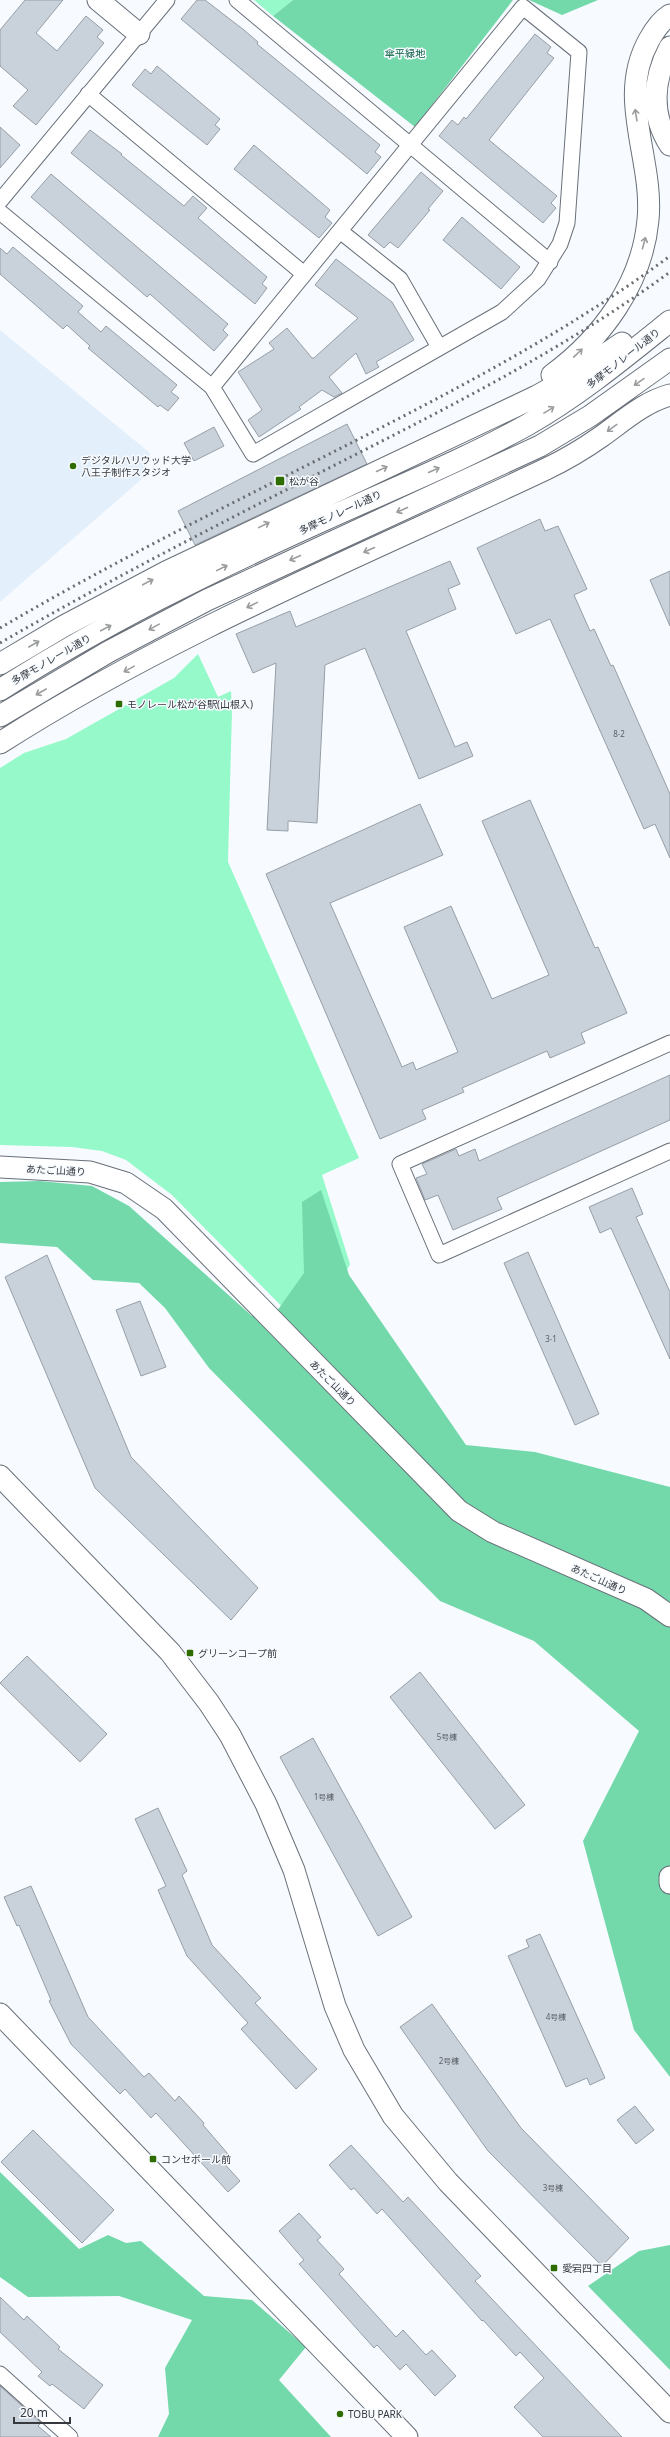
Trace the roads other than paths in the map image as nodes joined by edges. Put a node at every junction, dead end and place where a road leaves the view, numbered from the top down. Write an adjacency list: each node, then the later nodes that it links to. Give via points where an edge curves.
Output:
1 (98, 0): 5 (main road)
2 (167, 0): 5 (street)
3 (237, 0): 8 (street)
4 (670, 15): 21 (main road, one-way to 4, via 566,365 595,337 617,309 633,276 645,238 649,204 646,167 633,93 642,53 652,34)
5 (139, 34): 7 (street)
6 (670, 47): 9 (main road, via 663,61 655,93 661,126)
7 (88, 94): 10 (street); 14 (street)
8 (410, 144): 12 (street); 13 (street); 13 (street, via 524,7 579,52 567,223)
9 (670, 145)
10 (0, 201)
11 (0, 212): 19 (street)
12 (340, 231): 14 (street); 17 (street, via 400,279)
13 (550, 262): 17 (street, via 530,288 502,312)
14 (304, 274): 19 (street)
15 (670, 312): 21 (main road, via 573,376)
16 (670, 321): 25 (main road, 多摩モノレール通り, one-way to 16, via 77,644 180,589 281,539 527,425 587,385)
17 (439, 347): 19 (street, via 253,454)
18 (670, 359): 22 (main road, one-way to 22, via 590,416)
19 (212, 387)
20 (670, 395): 23 (main road, one-way to 23, via 653,401 599,438 550,467)
21 (516, 405): 24 (main road, one-way to 21, via 64,626 166,572)
22 (540, 446): 23 (main road); 26 (main road, one-way to 26, via 207,600 108,652)
23 (469, 505): 27 (main road, one-way to 27, via 200,630 64,704)
24 (0, 664)
25 (0, 690)
26 (0, 716)
27 (0, 743)
28 (670, 1043): 29 (street, via 400,1164 439,1255)
29 (670, 1151)
30 (0, 1166): 32 (main road, あたご山通り, via 90,1172 126,1183 164,1209 459,1511 493,1532 646,1599)
31 (0, 1476): 37 (main road, via 170,1652 230,1735 266,1804 294,1870 335,2006 354,2050 393,2116 448,2182)
32 (670, 1616)
33 (670, 1878): 34 (main road)
34 (670, 1883)
35 (0, 2014): 39 (main road)
36 (0, 2374): 38 (street)
37 (670, 2412)
38 (70, 2437)
39 (407, 2437)

